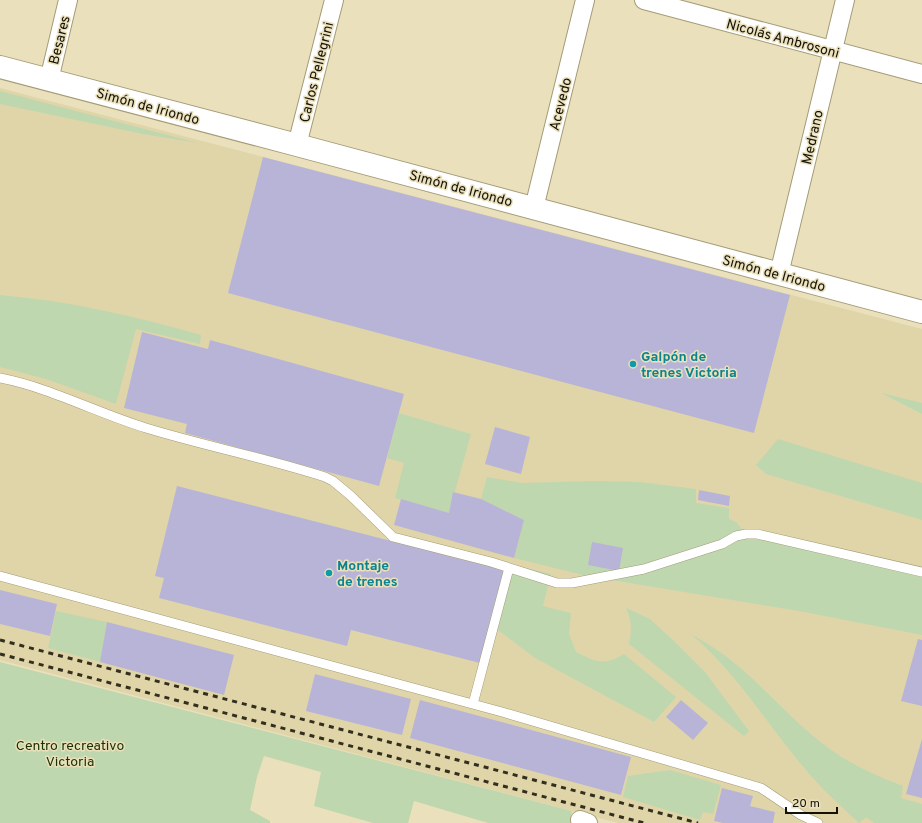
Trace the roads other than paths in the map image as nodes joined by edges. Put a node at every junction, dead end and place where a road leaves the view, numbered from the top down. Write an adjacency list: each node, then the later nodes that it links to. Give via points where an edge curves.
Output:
1 (68, 0): 9 (street, Besares)
2 (334, 0): 10 (street, Carlos Pellegrini)
3 (585, 0): 11 (street, Acevedo)
4 (644, 0): 6 (street, Nicolás Ambrosoni)
5 (845, 0): 6 (street, Medrano)
6 (832, 51): 8 (street, Nicolás Ambrosoni); 12 (street, Medrano)
7 (0, 67): 9 (street, Simón de Iriondo)
8 (922, 74)
9 (49, 80): 10 (street, Simón de Iriondo)
10 (297, 144): 11 (street, Simón de Iriondo)
11 (534, 208): 12 (street, Simón de Iriondo)
12 (779, 274): 13 (street, Simón de Iriondo)
13 (900, 307): 14 (street, Simón de Iriondo); 15 (lane)
14 (922, 312)
15 (922, 323)
16 (0, 378): 17 (lane, via 79,402 144,428 325,477 351,496 393,537)
17 (509, 568): 18 (lane, via 557,583 572,583 644,569 746,534 757,534); 20 (lane)
18 (922, 572)
19 (0, 576): 20 (lane)
20 (473, 704): 21 (lane, via 761,788 801,815)
21 (818, 823)

